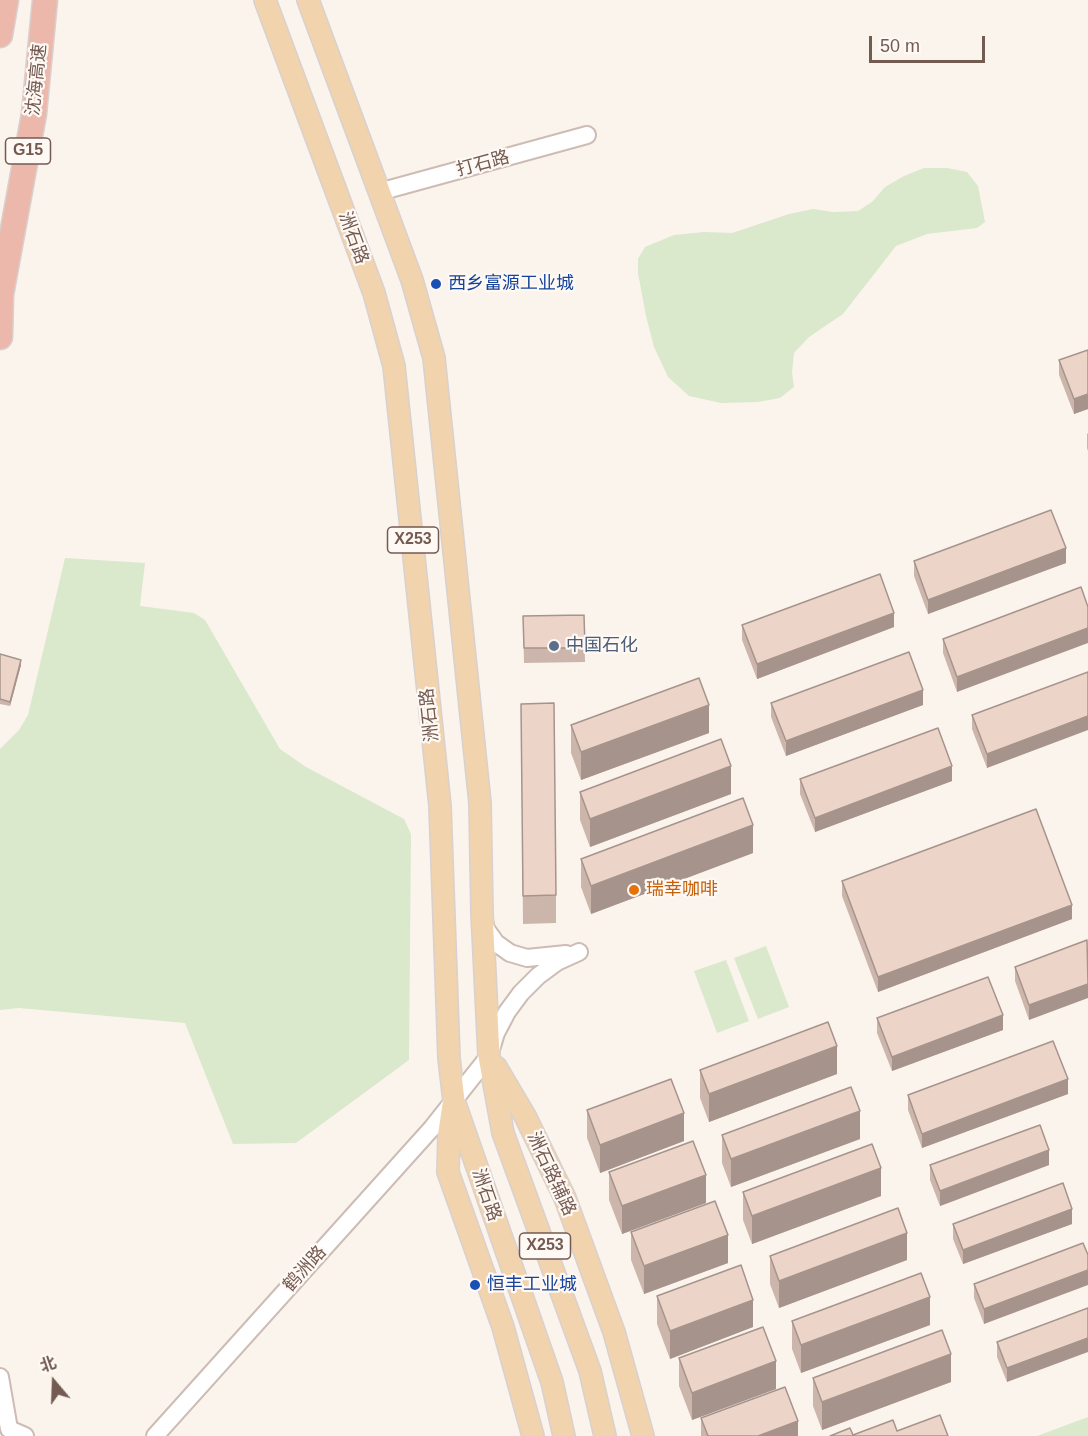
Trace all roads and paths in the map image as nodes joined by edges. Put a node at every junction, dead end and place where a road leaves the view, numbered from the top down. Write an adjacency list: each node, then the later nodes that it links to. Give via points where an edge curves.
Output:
1 (6, 0): 5 (highway)
2 (45, 0): 8 (highway, 沈海高速 / G15, via 34,114)
3 (265, 0): 12 (main road, 洲石路 / X253, via 374,293 394,366 440,806 448,1058)
4 (308, 0): 7 (main road, 洲石路 / X253)
5 (0, 35)
6 (587, 135): 7 (street, 打石路)
7 (379, 192): 10 (main road, 洲石路 / X253, via 412,280 434,358 480,803)
8 (1, 298): 9 (highway, 沈海高速)
9 (0, 337)
10 (482, 913): 11 (main road, 洲石路 / X253); 11 (street, 鹤洲路, via 496,944 510,953 526,958 579,952 557,962 521,993 496,1033)
11 (489, 1056): 12 (street, 鹤洲路); 20 (main road, 洲石路 / X253, via 503,1133 590,1371); 21 (main road, 洲石路辅路, via 525,1116 565,1198 614,1332)
12 (454, 1101): 13 (main road, via 448,1172); 15 (main road, 洲石路 / X253); 17 (street, 鹤洲路, via 409,1156)
13 (484, 1273): 15 (main road); 18 (main road)
14 (0, 1377): 16 (street, via 9,1429)
15 (552, 1382): 19 (main road, 洲石路 / X253)
16 (25, 1436)
17 (155, 1436)
18 (533, 1436)
19 (564, 1436)
20 (605, 1436)
21 (643, 1436)

